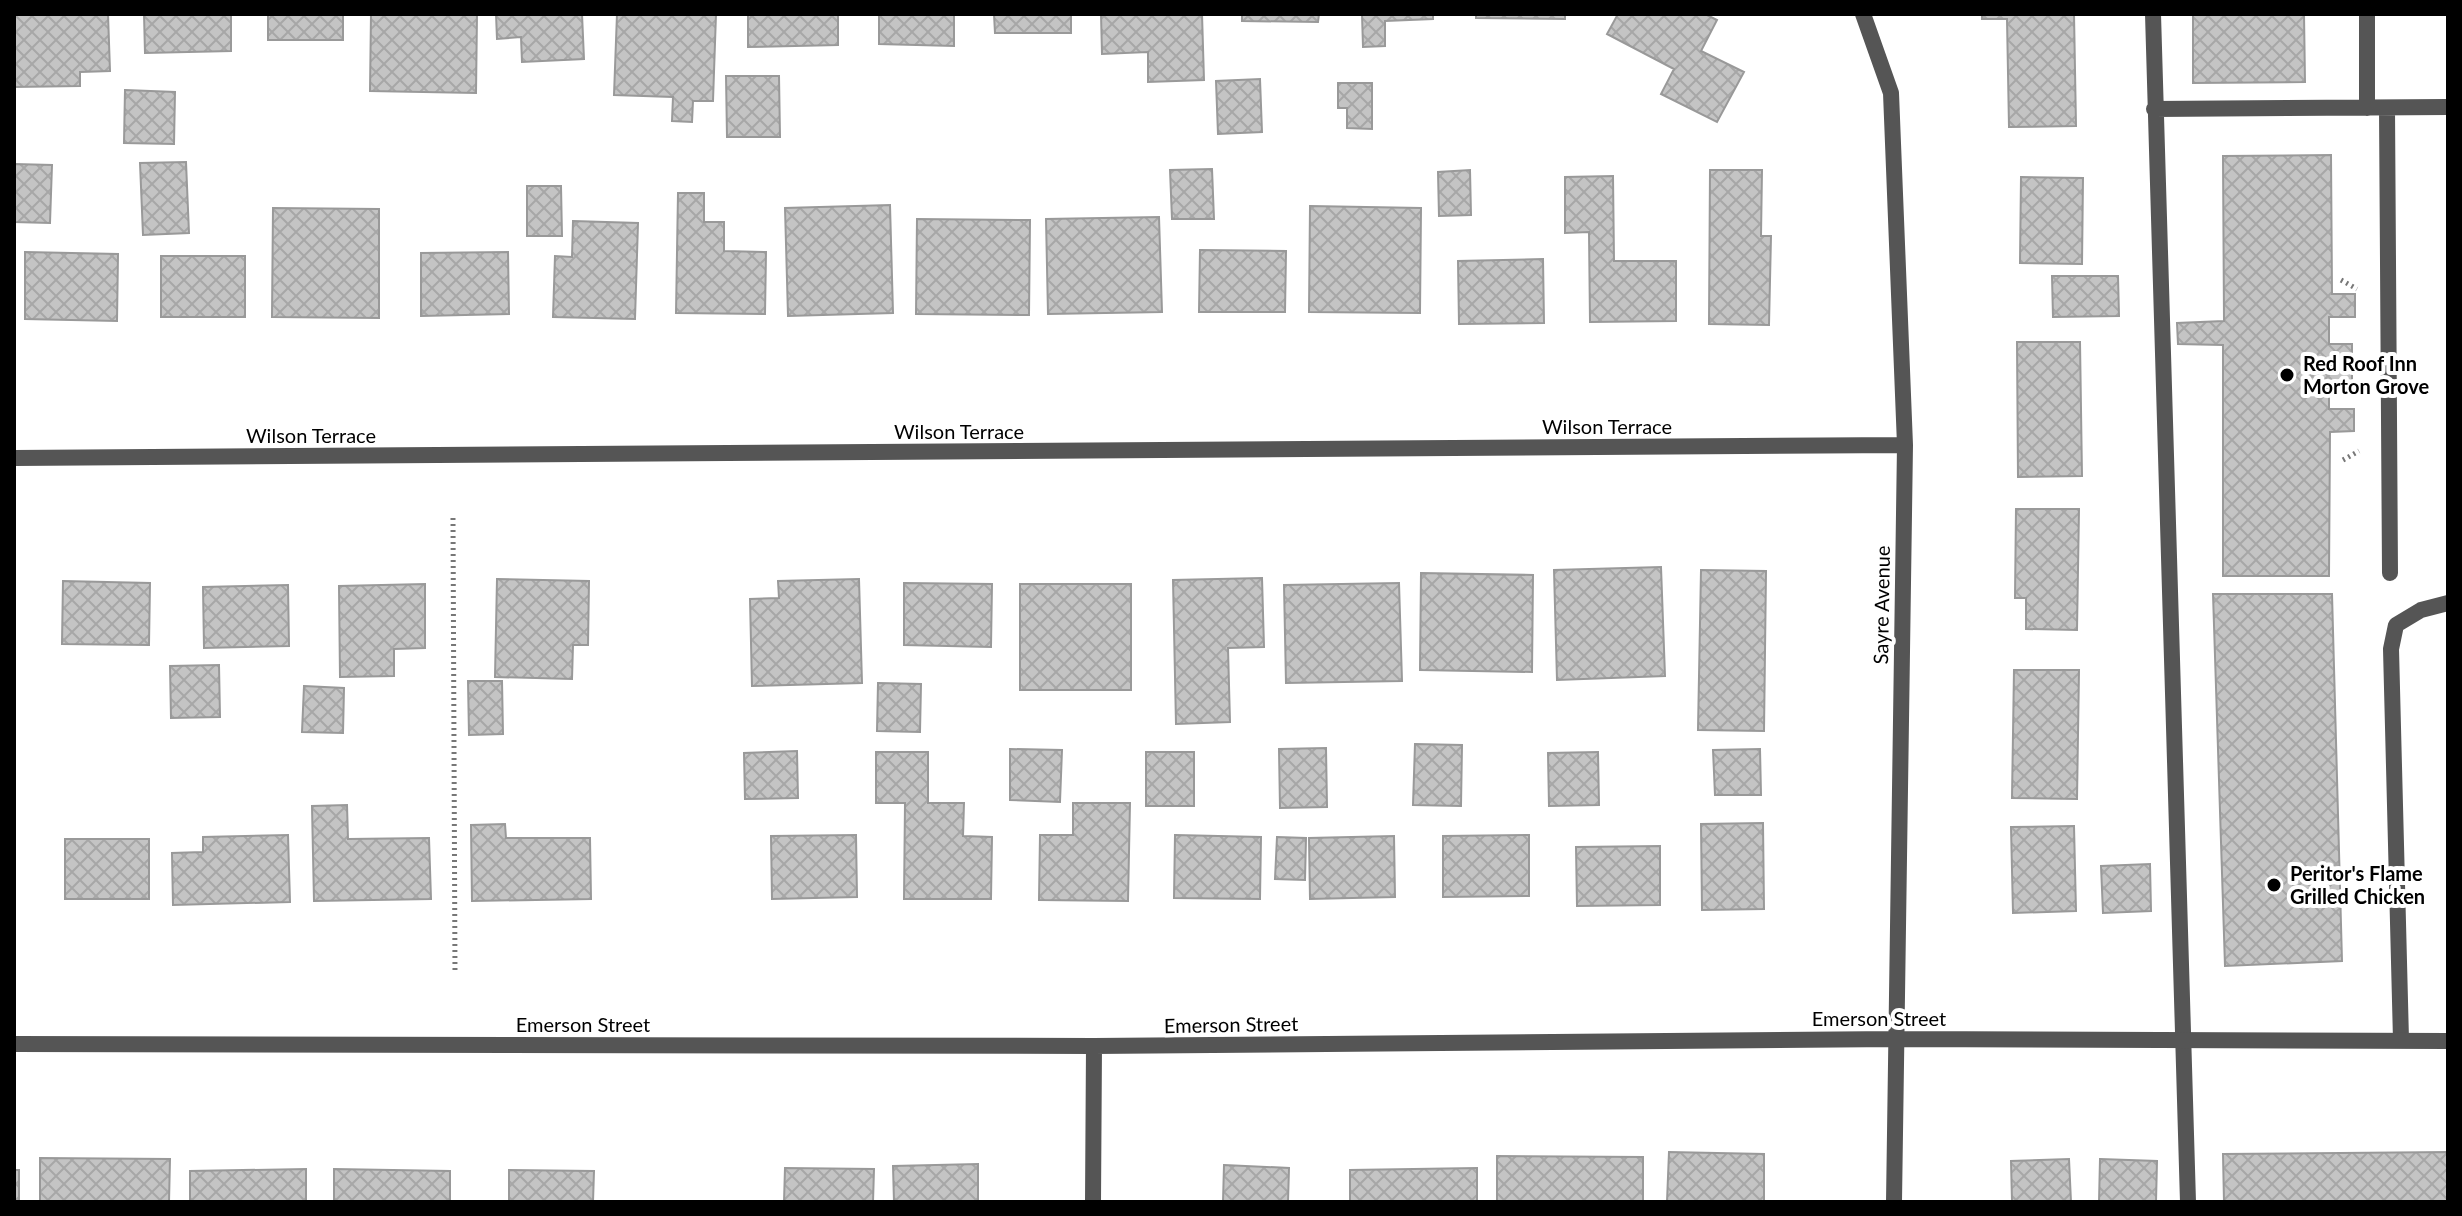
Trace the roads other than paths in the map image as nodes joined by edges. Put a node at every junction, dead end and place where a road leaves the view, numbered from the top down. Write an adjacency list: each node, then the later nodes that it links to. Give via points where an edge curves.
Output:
1 (1863, 14): 8 (street, Sayre Avenue, via 1891,93)
2 (2153, 14): 7 (street)
3 (2367, 14): 5 (street)
4 (2448, 107): 6 (street)
5 (2367, 108): 6 (street); 7 (street)
6 (2387, 108): 10 (street)
7 (2154, 109): 13 (street)
8 (1905, 445): 9 (street, Wilson Terrace); 12 (street, Sayre Avenue)
9 (14, 458)
10 (2390, 573)
11 (2448, 603): 14 (street, via 2421,610 2396,625 2391,649)
12 (1896, 1039): 13 (street, Emerson Street); 17 (street, Emerson Street); 19 (street, Sayre Avenue)
13 (2184, 1039): 14 (street, Emerson Street); 20 (street)
14 (2401, 1040): 15 (street, Emerson Street)
15 (2448, 1041)
16 (14, 1044): 17 (street, Emerson Street)
17 (1094, 1046): 18 (street)
18 (1093, 1202)
19 (1894, 1202)
20 (2188, 1202)

